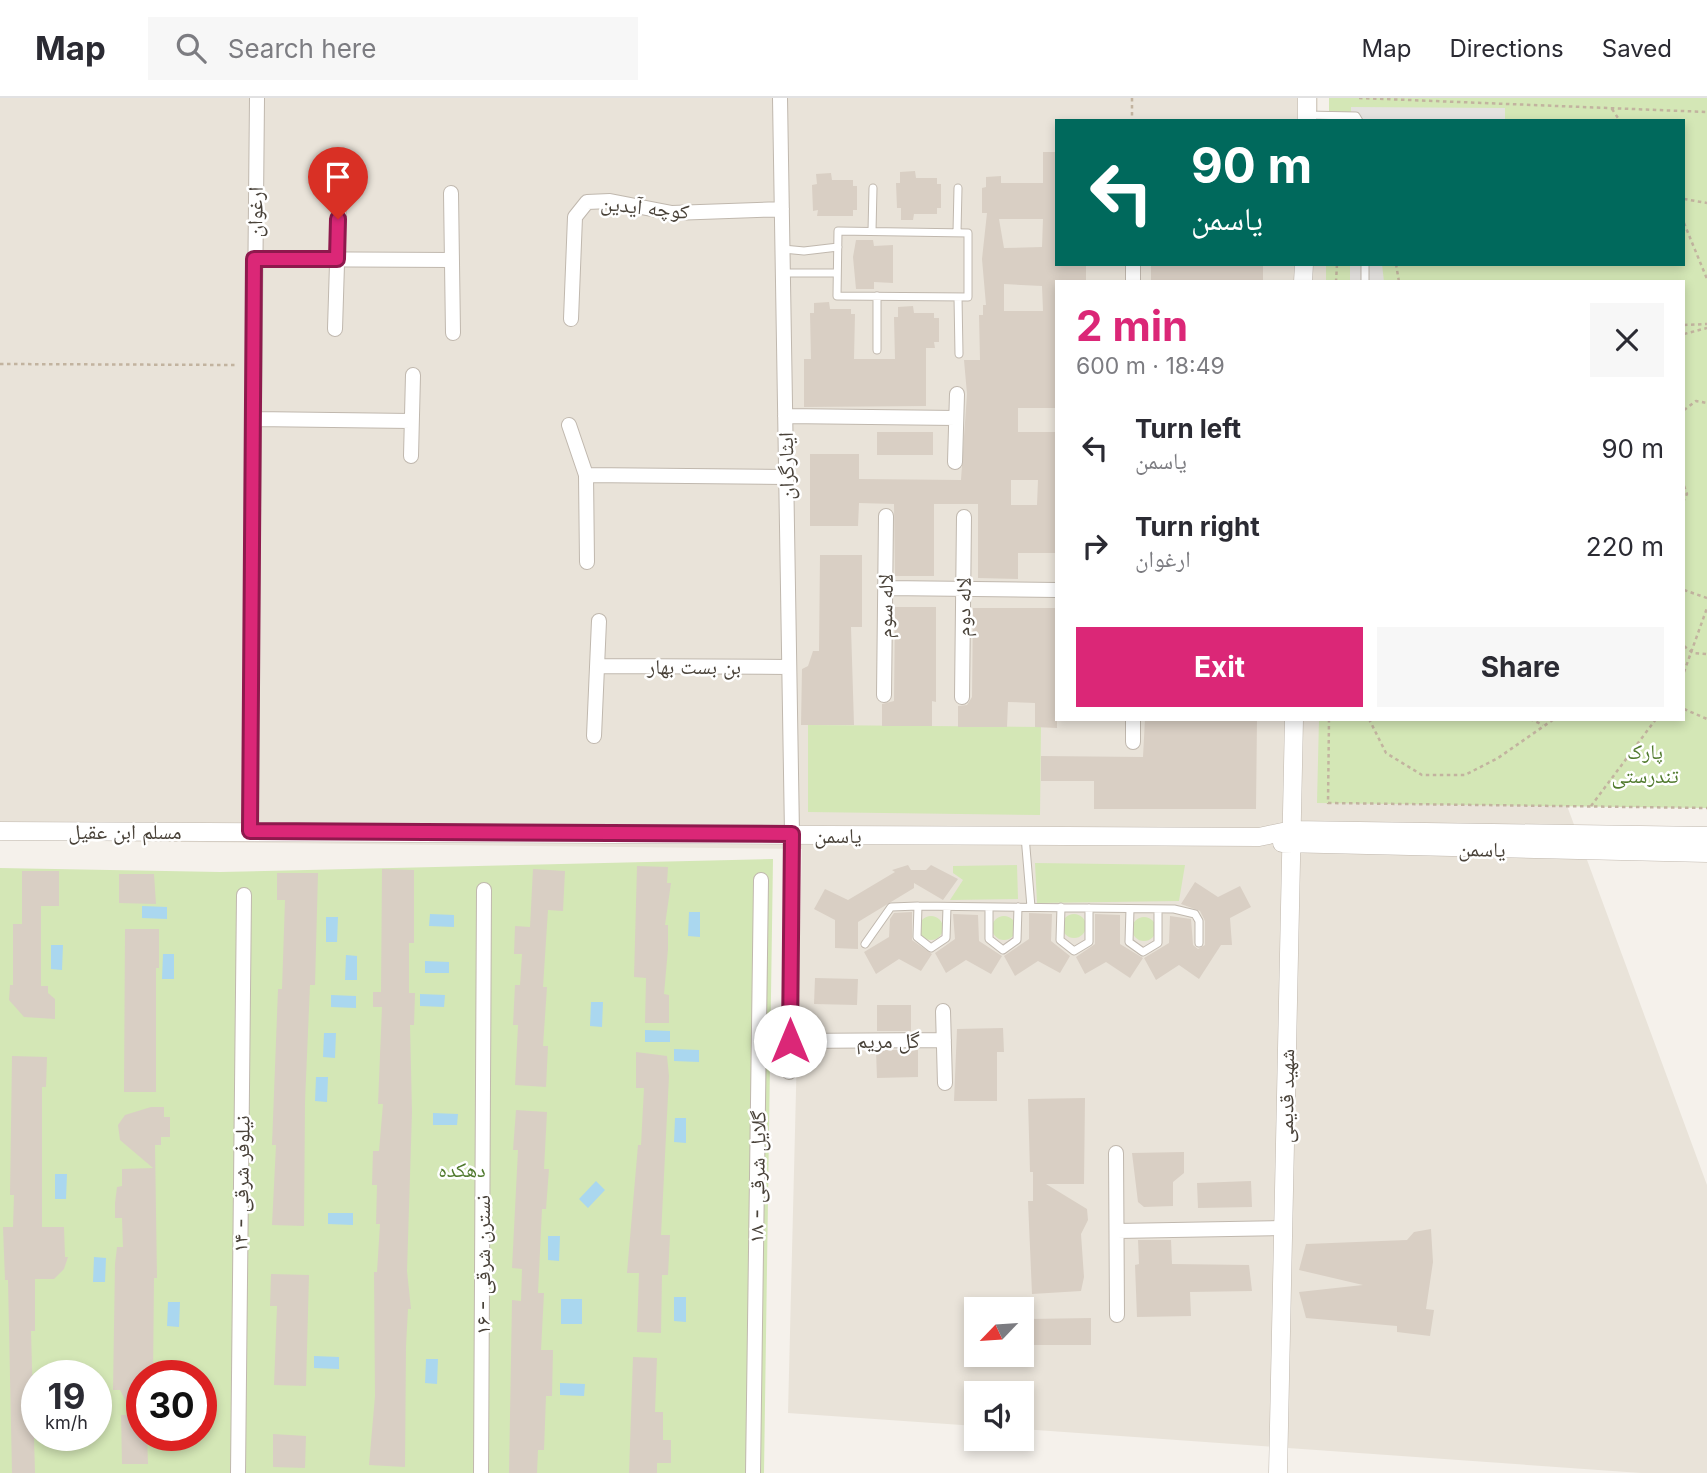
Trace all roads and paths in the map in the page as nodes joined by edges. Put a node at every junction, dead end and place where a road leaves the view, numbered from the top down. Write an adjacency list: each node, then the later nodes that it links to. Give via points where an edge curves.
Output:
1 (257, 98): 23 (street, ارغوان)
2 (780, 98): 17 (street, ایثارگران)
3 (1132, 98): 8 (path)
4 (1359, 98): 5 (path)
5 (1612, 109): 7 (path); 10 (path)
6 (1307, 111): 9 (lane)
7 (1707, 112)
8 (1132, 119)
9 (1358, 119)
10 (1619, 119)
11 (873, 188): 19 (lane)
12 (958, 188): 20 (lane)
13 (451, 193): 25 (street)
14 (339, 199): 24 (street)
15 (1685, 199): 16 (path)
16 (1707, 202)
17 (782, 209): 22 (street, ایثارگران); 31 (street, کوچه آیدین, via 672,214 610,201 587,202 575,217)
18 (1685, 225): 28 (path)
19 (872, 231): 20 (lane); 21 (lane, via 838,231)
20 (957, 232): 30 (lane, via 968,233 968,297)
21 (838, 247): 22 (lane); 27 (lane)
22 (783, 249): 26 (street, ایثارگران)
23 (254, 259): 24 (street); 40 (street, ارغوان)
24 (337, 259): 25 (street); 34 (street)
25 (452, 260): 35 (street)
26 (783, 273): 27 (lane); 45 (street, ایثارگران)
27 (837, 273): 29 (lane, via 837,296)
28 (1707, 279)
29 (877, 296): 30 (lane); 37 (lane)
30 (958, 297): 38 (lane)
31 (570, 319)
32 (1685, 325): 33 (path)
33 (1707, 326): 36 (path)
34 (335, 329)
35 (453, 333)
36 (1685, 334)
37 (877, 350)
38 (960, 354)
39 (0, 364): 40 (path)
40 (253, 365): 47 (street, ارغوان)
41 (413, 375): 48 (street)
42 (957, 394): 46 (street)
43 (1707, 403): 44 (path, via 1696,401)
44 (1685, 409)
45 (785, 416): 46 (street); 53 (street, ایثارگران)
46 (956, 418): 51 (street)
47 (252, 419): 48 (street); 87 (street, ارغوان)
48 (411, 421): 50 (street)
49 (569, 425): 52 (street)
50 (411, 456)
51 (955, 462)
52 (586, 475): 53 (street); 56 (street)
53 (786, 477): 68 (street, ایثارگران)
54 (886, 516): 57 (street, لاله سوم)
55 (964, 517): 58 (street, لاله دوم)
56 (587, 562)
57 (886, 588): 58 (street); 70 (street, لاله سوم)
58 (963, 590): 59 (street); 71 (street, لاله دوم)
59 (1055, 590)
60 (1685, 590): 61 (path)
61 (1707, 598)
62 (1707, 608): 65 (path)
63 (599, 621): 67 (street)
64 (1685, 647): 65 (path)
65 (1693, 653): 66 (path); 69 (path)
66 (1707, 654)
67 (598, 666): 68 (street, بن بست بهار); 82 (street)
68 (789, 667): 88 (street, ایثارگران)
69 (1685, 670)
70 (884, 695)
71 (962, 697)
72 (1685, 709): 73 (path)
73 (1707, 719)
74 (1133, 721): 83 (street)
75 (1294, 721): 91 (street, شهید قدیمی)
76 (1329, 721): 84 (path, via 1328,803)
77 (1370, 721): 81 (path, via 1386,753 1422,775 1465,775)
78 (1534, 721): 81 (path)
79 (1550, 721): 81 (path)
80 (1655, 721): 84 (path)
81 (1543, 725)
82 (594, 736)
83 (1133, 742)
84 (1591, 806): 85 (path)
85 (1707, 808)
86 (0, 831): 87 (street, مسلم ابن عقیل)
87 (250, 831): 88 (street, یاسمن)
88 (792, 834): 89 (street, یاسمن); 109 (street, ایثارگران)
89 (1026, 836): 91 (street, یاسمن); 100 (lane)
90 (1707, 836): 91 (street, یاسمن)
91 (1292, 838): 92 (street, یاسمن); 113 (street, شهید قدیمی)
92 (1707, 853)
93 (761, 880): 118 (street, گلایل شرقی - ۱۸)
94 (484, 890): 117 (street, نسترن شرقی - ۱۶)
95 (244, 894): 116 (street, نیلوفر شرقی - ۱۴)
96 (918, 906): 97 (lane); 97 (lane, via 917,937 931,948 946,938); 106 (lane, via 891,907)
97 (947, 907): 98 (lane)
98 (989, 907): 99 (lane); 99 (lane, via 989,939 1003,950 1017,940)
99 (1018, 907): 100 (lane)
100 (1031, 907): 101 (lane)
101 (1061, 907): 102 (lane); 102 (lane, via 1060,940 1074,951 1088,942)
102 (1089, 908): 103 (lane)
103 (1130, 909): 104 (lane); 104 (lane, via 1129,942 1143,952 1158,943)
104 (1158, 909): 105 (lane, via 1195,914)
105 (1199, 943)
106 (865, 944)
107 (943, 1011): 108 (street)
108 (944, 1040): 109 (street, گل مریم); 111 (street)
109 (790, 1041): 110 (street, ایثارگران)
110 (789, 1072)
111 (945, 1083)
112 (1116, 1153): 114 (street)
113 (1284, 1228): 114 (street); 119 (street, شهید قدیمی)
114 (1117, 1231): 115 (street)
115 (1117, 1315)
116 (238, 1473)
117 (481, 1473)
118 (753, 1473)
119 (1278, 1473)

